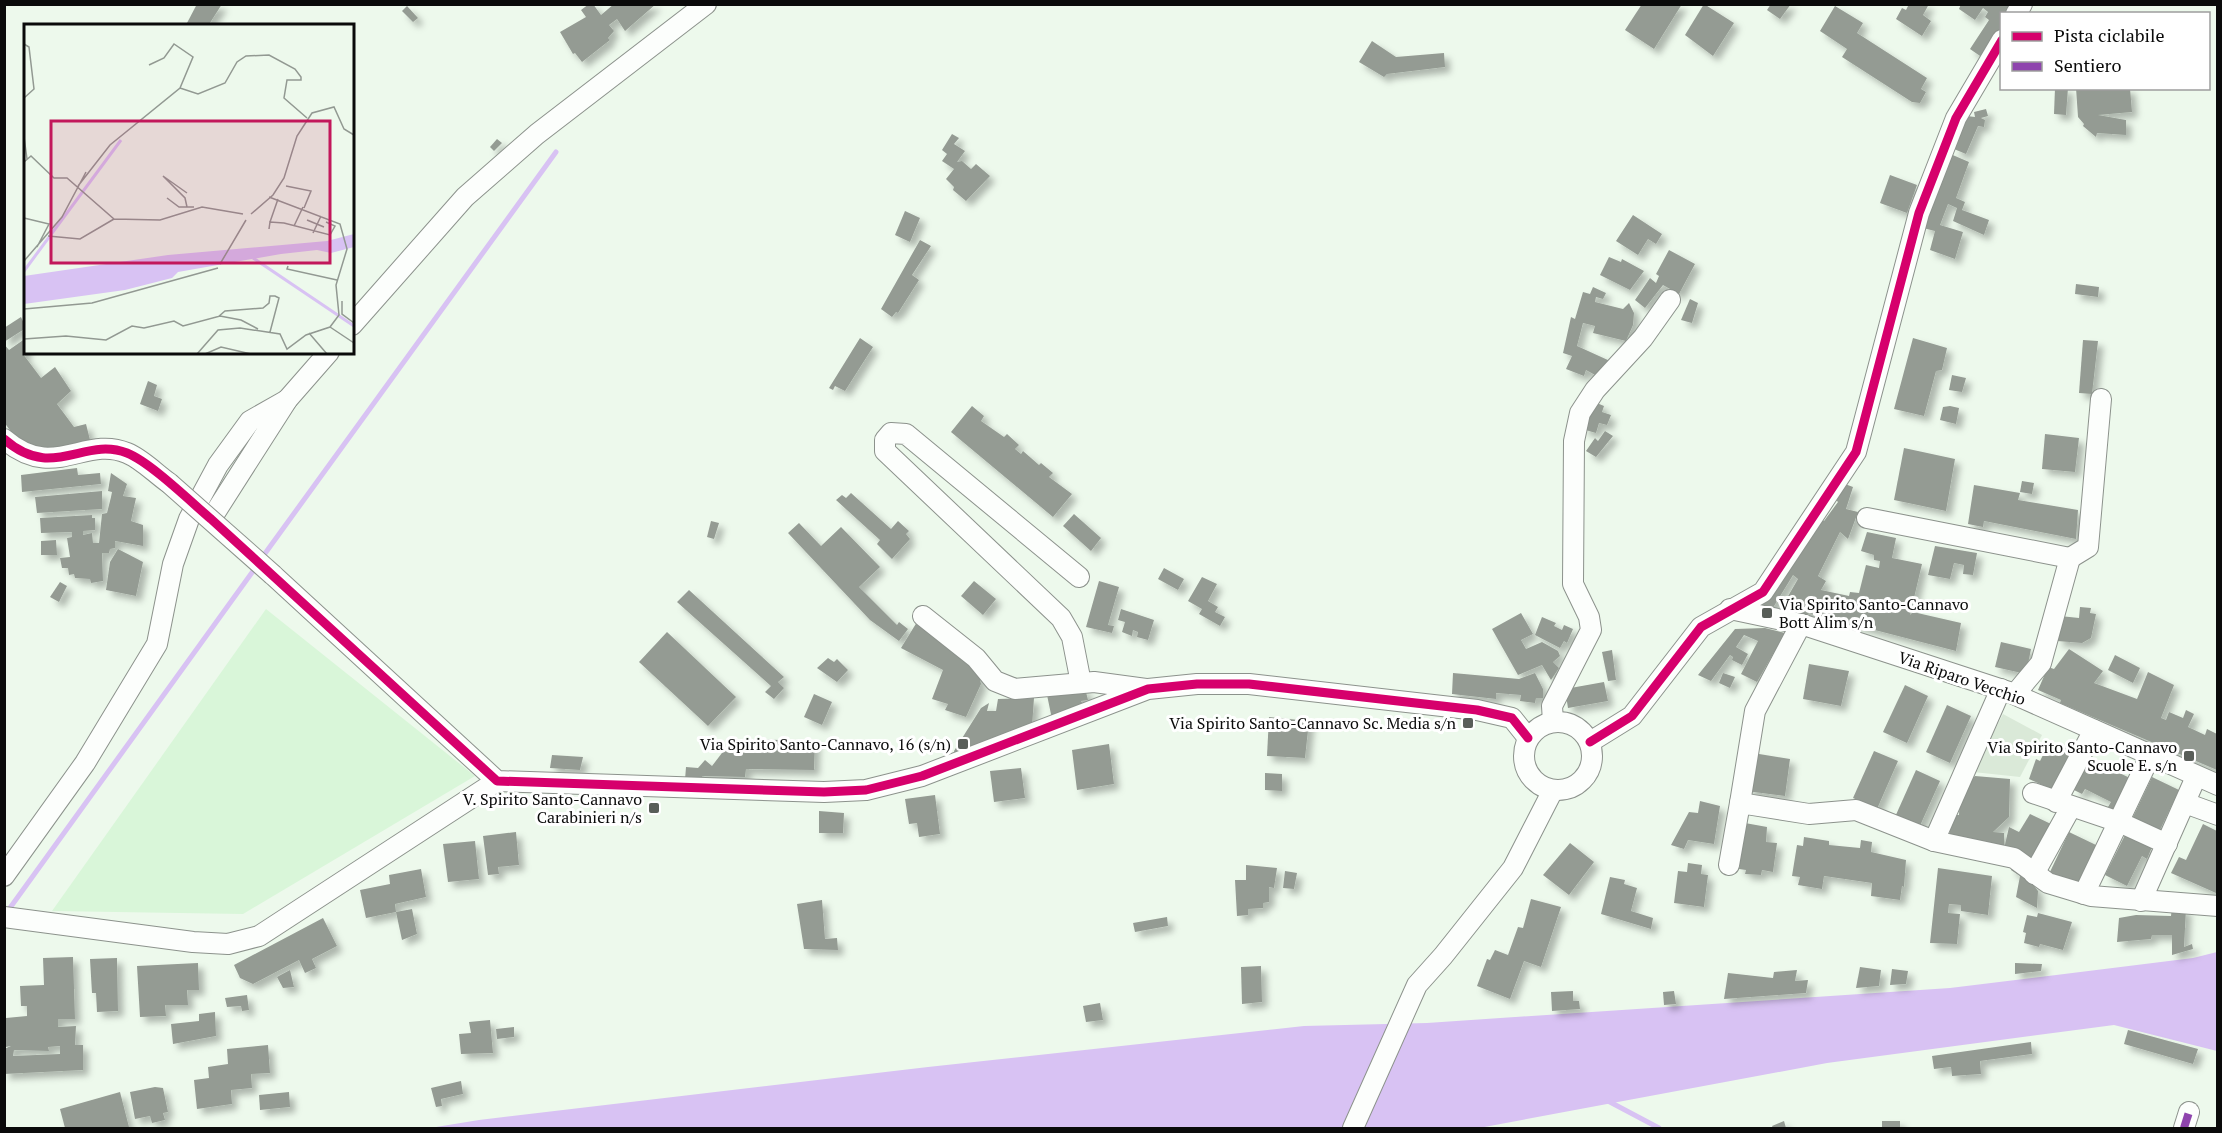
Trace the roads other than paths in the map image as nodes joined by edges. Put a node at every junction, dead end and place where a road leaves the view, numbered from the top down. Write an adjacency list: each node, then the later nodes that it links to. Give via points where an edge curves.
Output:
1 (706, 4): 4 (street, via 537,134 465,196)
2 (2000, 42): 13 (street, via 1956,118 1919,213 1856,452 1763,592)
3 (1670, 300): 19 (street, via 1580,413 1575,441 1573,584 1591,630 1552,706)
4 (354, 323)
5 (327, 354): 7 (street)
6 (2101, 399): 11 (street, via 2088,547)
7 (287, 400): 10 (street); 38 (street, via 250,421 218,465 189,519 177,553 157,644 85,763)
8 (4, 439): 10 (street, bridge, via 20,453 36,458 104,450 127,453)
9 (1867, 518): 11 (street)
10 (210, 519): 25 (street, bridge)
11 (2070, 558): 18 (street, via 2041,663)
12 (1079, 577): 16 (street, via 906,434 891,433 885,440 885,450 1061,618 1072,637)
13 (1730, 609): 15 (street, Via Riparo Vecchio); 22 (street, via 1701,627 1632,716)
14 (923, 616): 16 (street, via 976,658 995,681 1015,689)
15 (1801, 624): 18 (street, Via Riparo Vecchio); 29 (street, via 1755,711)
16 (1082, 683): 17 (street)
17 (1149, 689): 21 (street, via 1249,684 1477,710 1512,718); 25 (street, via 954,764 866,790 824,792)
18 (2008, 692): 20 (street, Via Riparo Vecchio); 34 (street)
19 (1553, 722): 21 (street, via 1539,727); 22 (street, via 1575,726)
20 (2094, 730): 23 (street, Via Riparo Vecchio); 31 (street)
21 (1528, 738): 27 (street, via 1524,754 1527,770 1537,783)
22 (1590, 742): 27 (street, via 1593,756 1589,771 1567,789)
23 (2150, 756): 24 (street, Via Riparo Vecchio); 33 (street)
24 (2196, 777): 26 (street, Via Riparo Vecchio); 30 (street)
25 (497, 781): 42 (street, via 259,936 228,944)
26 (2217, 785)
27 (1553, 790): 43 (street, via 1512,868 1417,985)
28 (2033, 793): 31 (street)
29 (1740, 803): 34 (street, via 1809,814 1856,810); 36 (street)
30 (2185, 803): 32 (street); 35 (street)
31 (2064, 804): 33 (street); 37 (street)
32 (2217, 815)
33 (2119, 822): 35 (street); 39 (street)
34 (1934, 841): 37 (street, via 2014,858)
35 (2167, 844): 40 (street)
36 (1729, 865)
37 (2034, 874): 39 (street, via 2048,883)
38 (4, 876)
39 (2084, 894): 40 (street)
40 (2141, 901): 41 (street)
41 (2217, 906)
42 (4, 917)
43 (1353, 1128)

